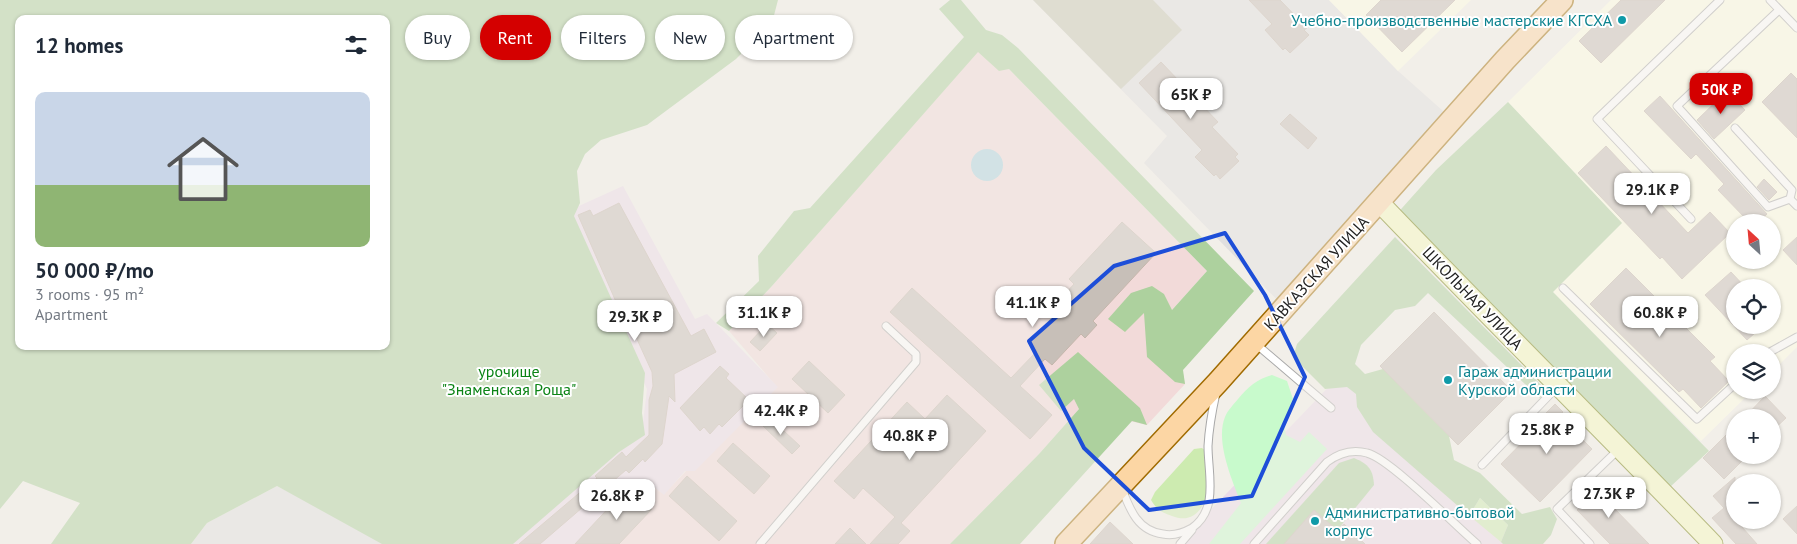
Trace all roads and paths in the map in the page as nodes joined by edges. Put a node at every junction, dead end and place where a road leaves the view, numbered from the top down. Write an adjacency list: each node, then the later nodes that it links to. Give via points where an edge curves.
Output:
1 (1562, 0): 8 (main road, КАВКАЗСКАЯ УЛИЦА, via 1504,60)
2 (1720, 0): 10 (lane, via 1597,119)
3 (1770, 0): 4 (lane)
4 (1779, 10): 5 (lane); 7 (lane, via 1677,106 1768,207)
5 (1797, 28)
6 (1735, 128): 7 (lane, via 1792,190)
7 (1790, 199): 9 (lane)
8 (1379, 202): 14 (main road, КАВКАЗСКАЯ УЛИЦА); 17 (street, ШКОЛЬНАЯ УЛИЦА)
9 (1797, 206)
10 (1690, 219)
11 (1563, 288): 18 (lane, via 1697,419)
12 (886, 326): 24 (lane, via 916,354 916,362)
13 (1797, 337): 15 (lane)
14 (1254, 342): 16 (main road, КАВКАЗСКАЯ УЛИЦА); 19 (lane)
15 (1781, 346)
16 (1218, 382): 22 (main road, КАВКАЗСКАЯ УЛИЦА); 23 (lane, via 1208,447 1211,495)
17 (1558, 386): 20 (street, ШКОЛЬНАЯ УЛИЦА); 21 (lane)
18 (1726, 392)
19 (1331, 408)
20 (1621, 447): 29 (lane, via 1557,509); 30 (street, ШКОЛЬНАЯ УЛИЦА)
21 (1482, 465)
22 (1121, 487): 23 (lane, via 1133,516 1152,532 1176,534); 25 (main road, КАВКАЗСКАЯ УЛИЦА)
23 (1197, 524): 26 (lane)
24 (760, 544)
25 (1066, 544)
26 (1180, 544)
27 (1254, 544): 28 (lane, via 1327,462 1342,454 1358,451 1382,460)
28 (1477, 544)
29 (1590, 544)
30 (1713, 544)

